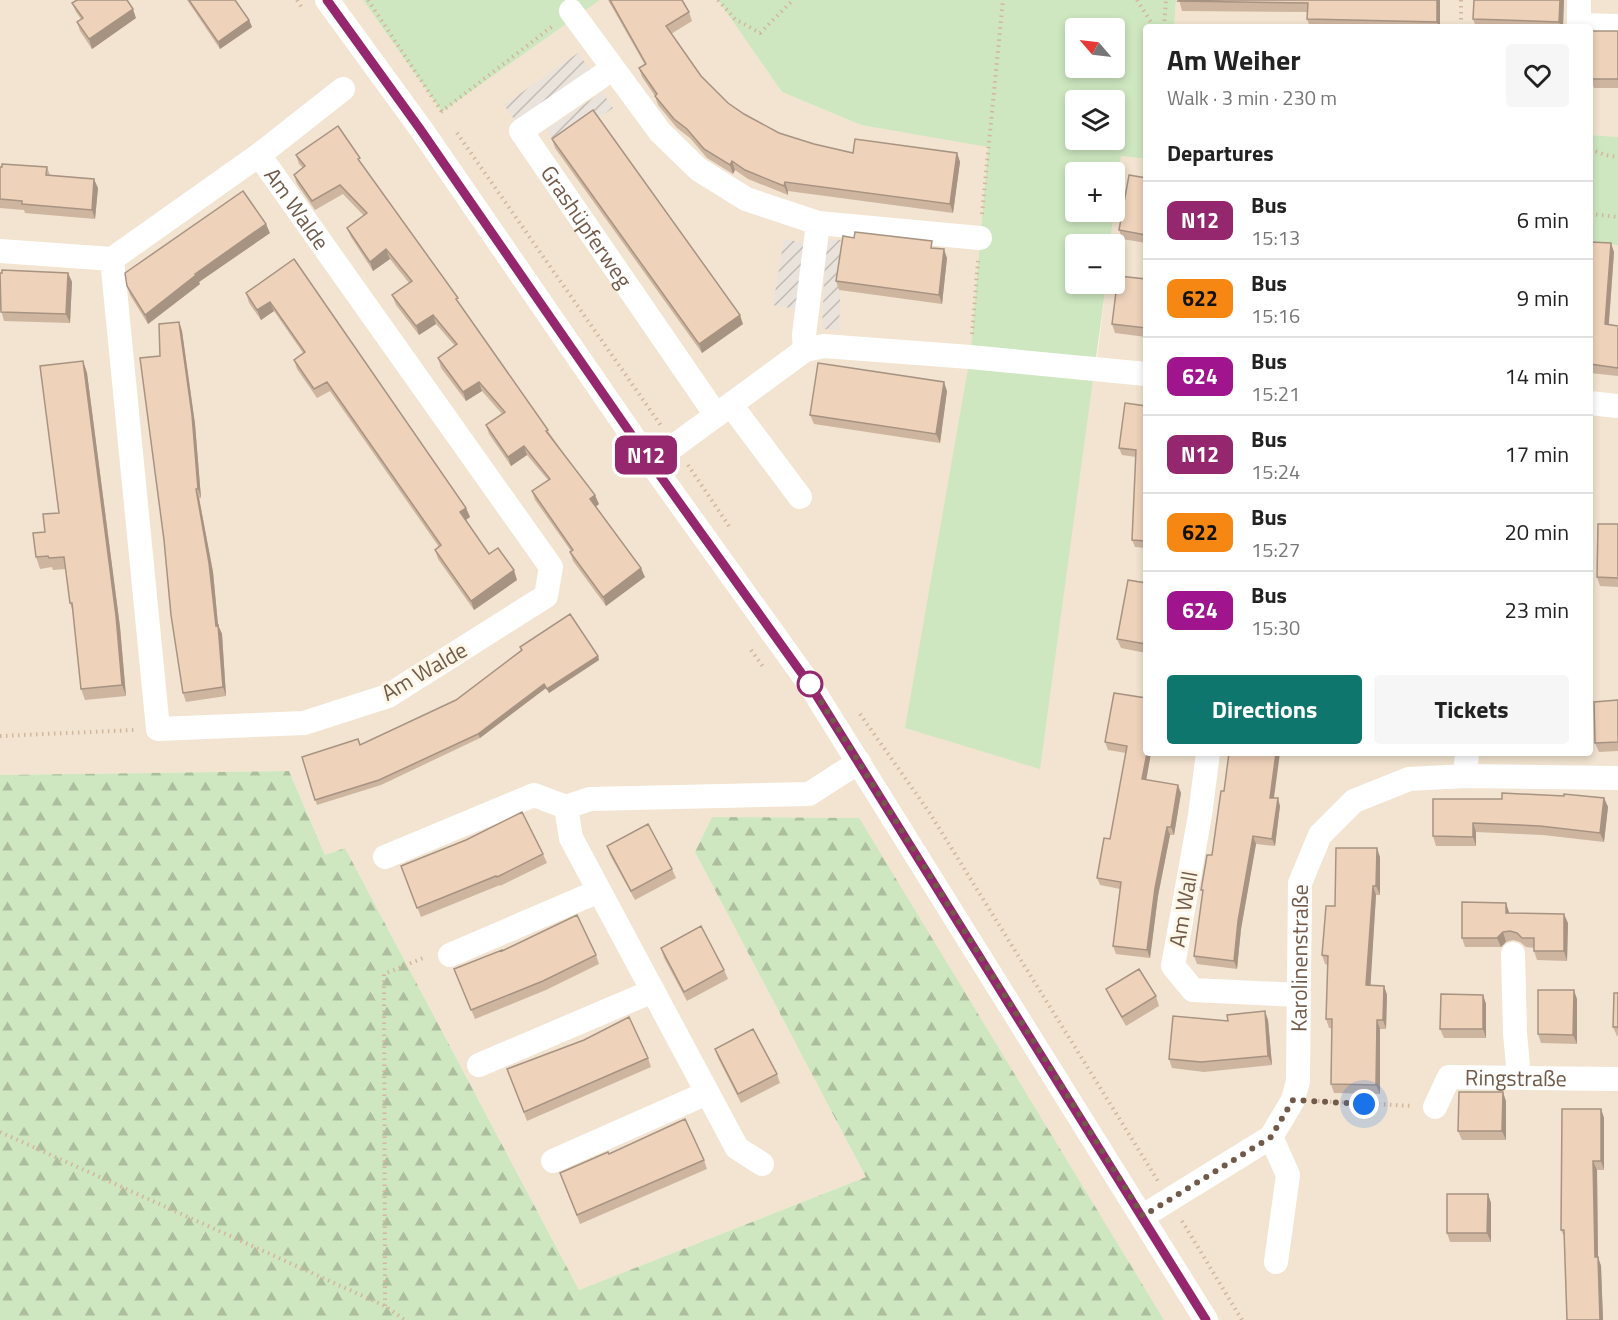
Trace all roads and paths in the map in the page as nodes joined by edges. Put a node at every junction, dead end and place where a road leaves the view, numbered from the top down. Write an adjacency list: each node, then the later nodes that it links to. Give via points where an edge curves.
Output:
1 (327, 0): 38 (street)
2 (368, 0): 19 (path)
3 (718, 0): 4 (path, via 735,19 760,33)
4 (793, 0)
5 (1003, 0): 28 (path)
6 (1137, 0): 11 (path)
7 (1166, 0): 12 (path)
8 (1461, 0): 13 (path)
9 (1579, 0): 14 (street)
10 (571, 11): 17 (street); 19 (path)
11 (1152, 24)
12 (1164, 24)
13 (1461, 24)
14 (1579, 24)
15 (1593, 26): 16 (street)
16 (1618, 26)
17 (612, 69): 27 (street, via 660,132 698,169 746,200); 36 (street, Grashüpferweg, via 521,131)
18 (343, 89): 23 (street, Am Walde)
19 (442, 112): 20 (path)
20 (449, 122)
21 (456, 131): 37 (path)
22 (1593, 151): 24 (path)
23 (259, 155): 30 (street, Am Walde); 44 (street, Am Walde, via 551,567 546,596 388,696 304,723)
24 (1618, 156)
25 (1593, 214): 26 (path)
26 (1618, 217)
27 (818, 223): 28 (street); 31 (street)
28 (980, 238): 32 (path)
29 (0, 251): 30 (street)
30 (112, 259): 44 (street)
31 (805, 350): 32 (street, via 824,346); 36 (street)
32 (970, 357): 33 (street)
33 (1143, 374)
34 (1593, 403): 35 (street)
35 (1618, 406)
36 (724, 410): 37 (street); 39 (street)
37 (675, 445): 38 (street); 40 (path)
38 (651, 463): 47 (street, via 810,685)
39 (800, 497)
40 (730, 527)
41 (751, 649): 42 (path)
42 (770, 676)
43 (856, 709): 67 (path, via 929,812)
44 (158, 729): 45 (path)
45 (0, 736)
46 (1208, 756): 56 (street, Am Wall, via 1173,966 1193,990)
47 (859, 762): 50 (street, via 809,794 590,799); 68 (street)
48 (1466, 765): 49 (street, Karolinenstraße); 56 (street, Karolinenstraße, via 1409,779 1354,801 1320,836 1300,883)
49 (1618, 778)
50 (566, 807): 51 (street, via 534,795); 52 (street, via 572,837)
51 (385, 856)
52 (599, 891): 54 (street); 55 (street)
53 (1513, 954): 58 (street)
54 (450, 955): 70 (path, via 433,955 384,974)
55 (653, 991): 57 (street); 60 (street)
56 (1299, 995): 61 (street, Karolinenstraße, via 1298,1081)
57 (479, 1065)
58 (1519, 1077): 59 (street, Ringstraße); 62 (street, Ringstraße, via 1449,1077)
59 (1618, 1079)
60 (707, 1093): 65 (street); 66 (street, via 737,1148)
61 (1293, 1100): 62 (path); 64 (street, Karolinenstraße)
62 (1435, 1107)
63 (0, 1132): 70 (path)
64 (1271, 1137): 67 (street, Karolinenstraße); 69 (street, via 1288,1175)
65 (553, 1161)
66 (762, 1164)
67 (1169, 1199): 68 (street, Karolinenstraße); 73 (path)
68 (1143, 1216): 72 (street)
69 (1276, 1262)
70 (385, 1306): 71 (path)
71 (405, 1320)
72 (1206, 1320)
73 (1242, 1320)

